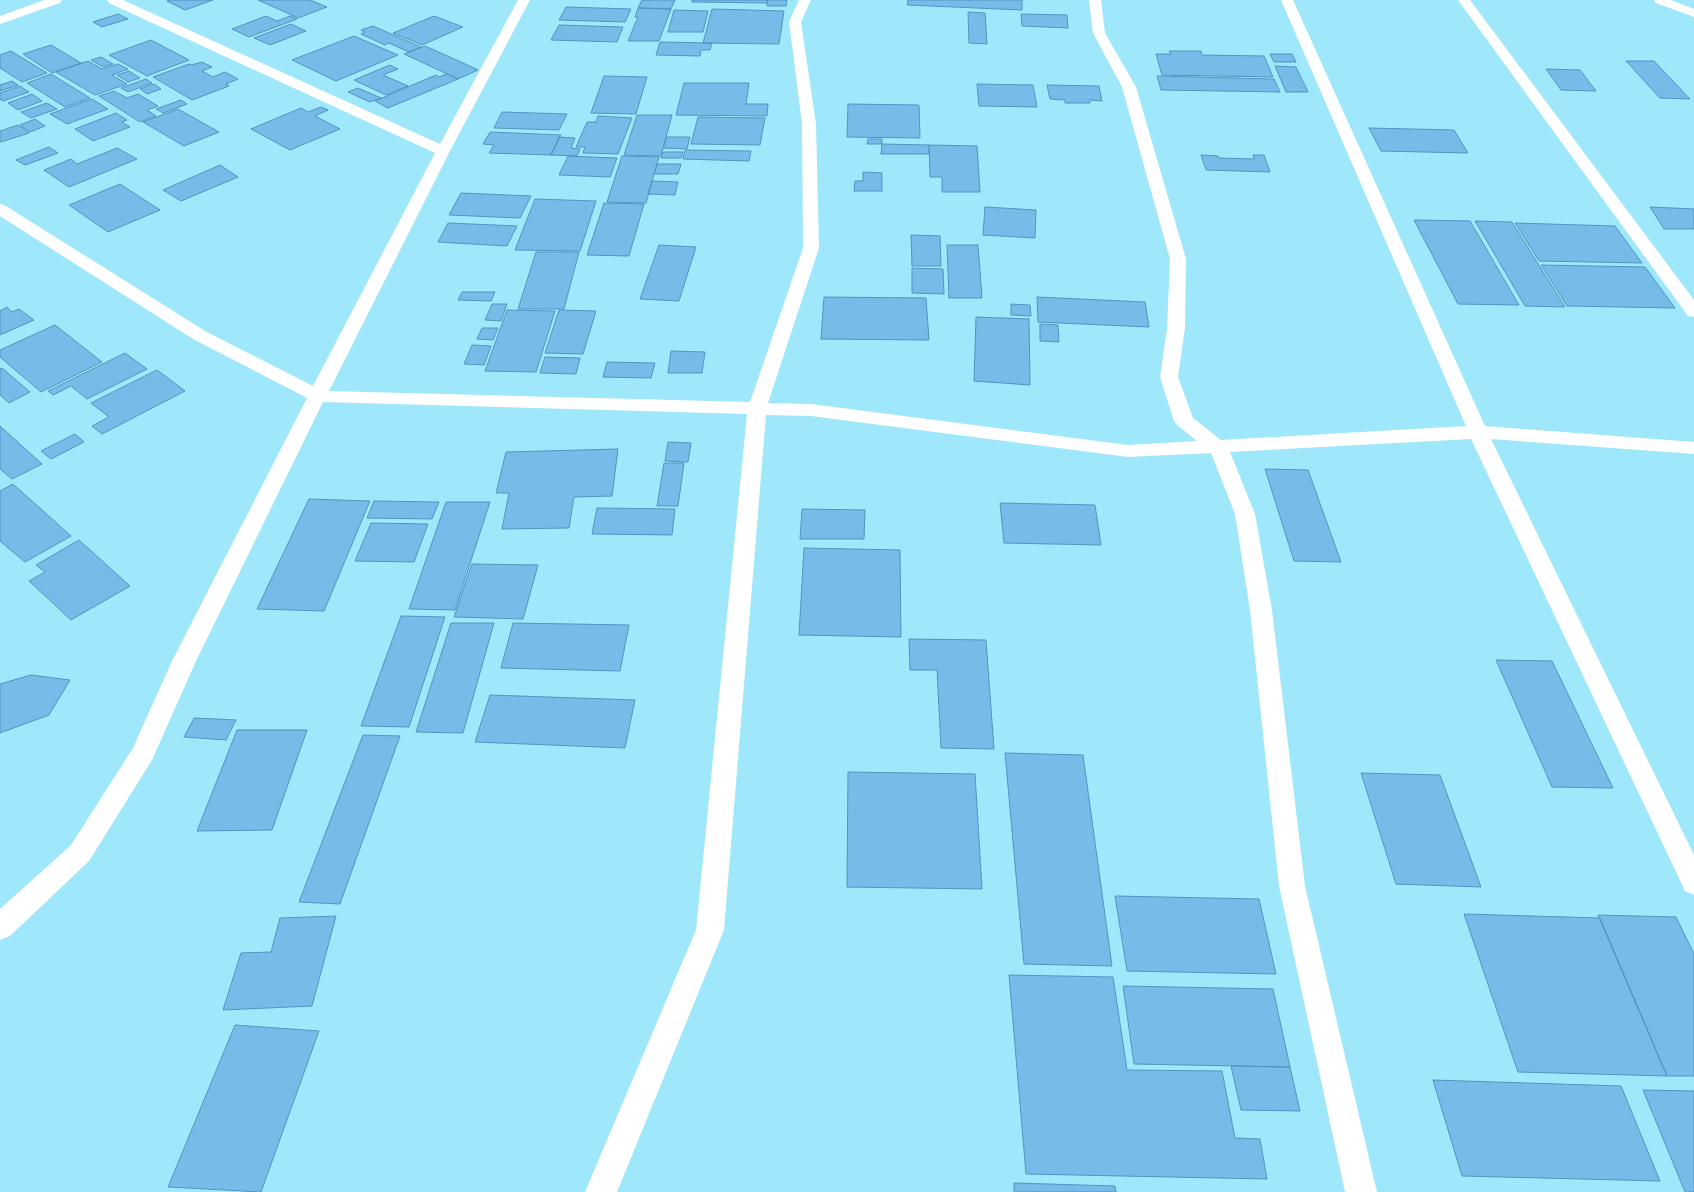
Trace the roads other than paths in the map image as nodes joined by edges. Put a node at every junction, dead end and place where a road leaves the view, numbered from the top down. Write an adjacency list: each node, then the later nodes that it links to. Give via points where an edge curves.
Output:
1 (56, 0): 10 (street)
2 (113, 0): 11 (street)
3 (524, 0): 11 (street)
4 (805, 0): 15 (street, via 795,22 809,124 811,248)
5 (1095, 0): 17 (street, via 1099,33 1129,87 1178,259 1176,328 1168,377 1184,422)
6 (1287, 0): 16 (street)
7 (1464, 0): 13 (street)
8 (1660, 0): 9 (street)
9 (1694, 12)
10 (0, 20)
11 (443, 151): 14 (street)
12 (0, 209): 14 (street, via 199,336)
13 (1694, 312)
14 (317, 396): 15 (street); 20 (street, via 184,661 143,753 80,853)
15 (757, 408): 17 (street, via 811,410 1128,451); 21 (street, via 710,930)
16 (1478, 432): 17 (street); 18 (street); 19 (street)
17 (1218, 447): 22 (street, via 1245,514 1261,610 1292,886)
18 (1694, 448)
19 (1694, 884)
20 (0, 927)
21 (601, 1192)
22 (1361, 1192)

